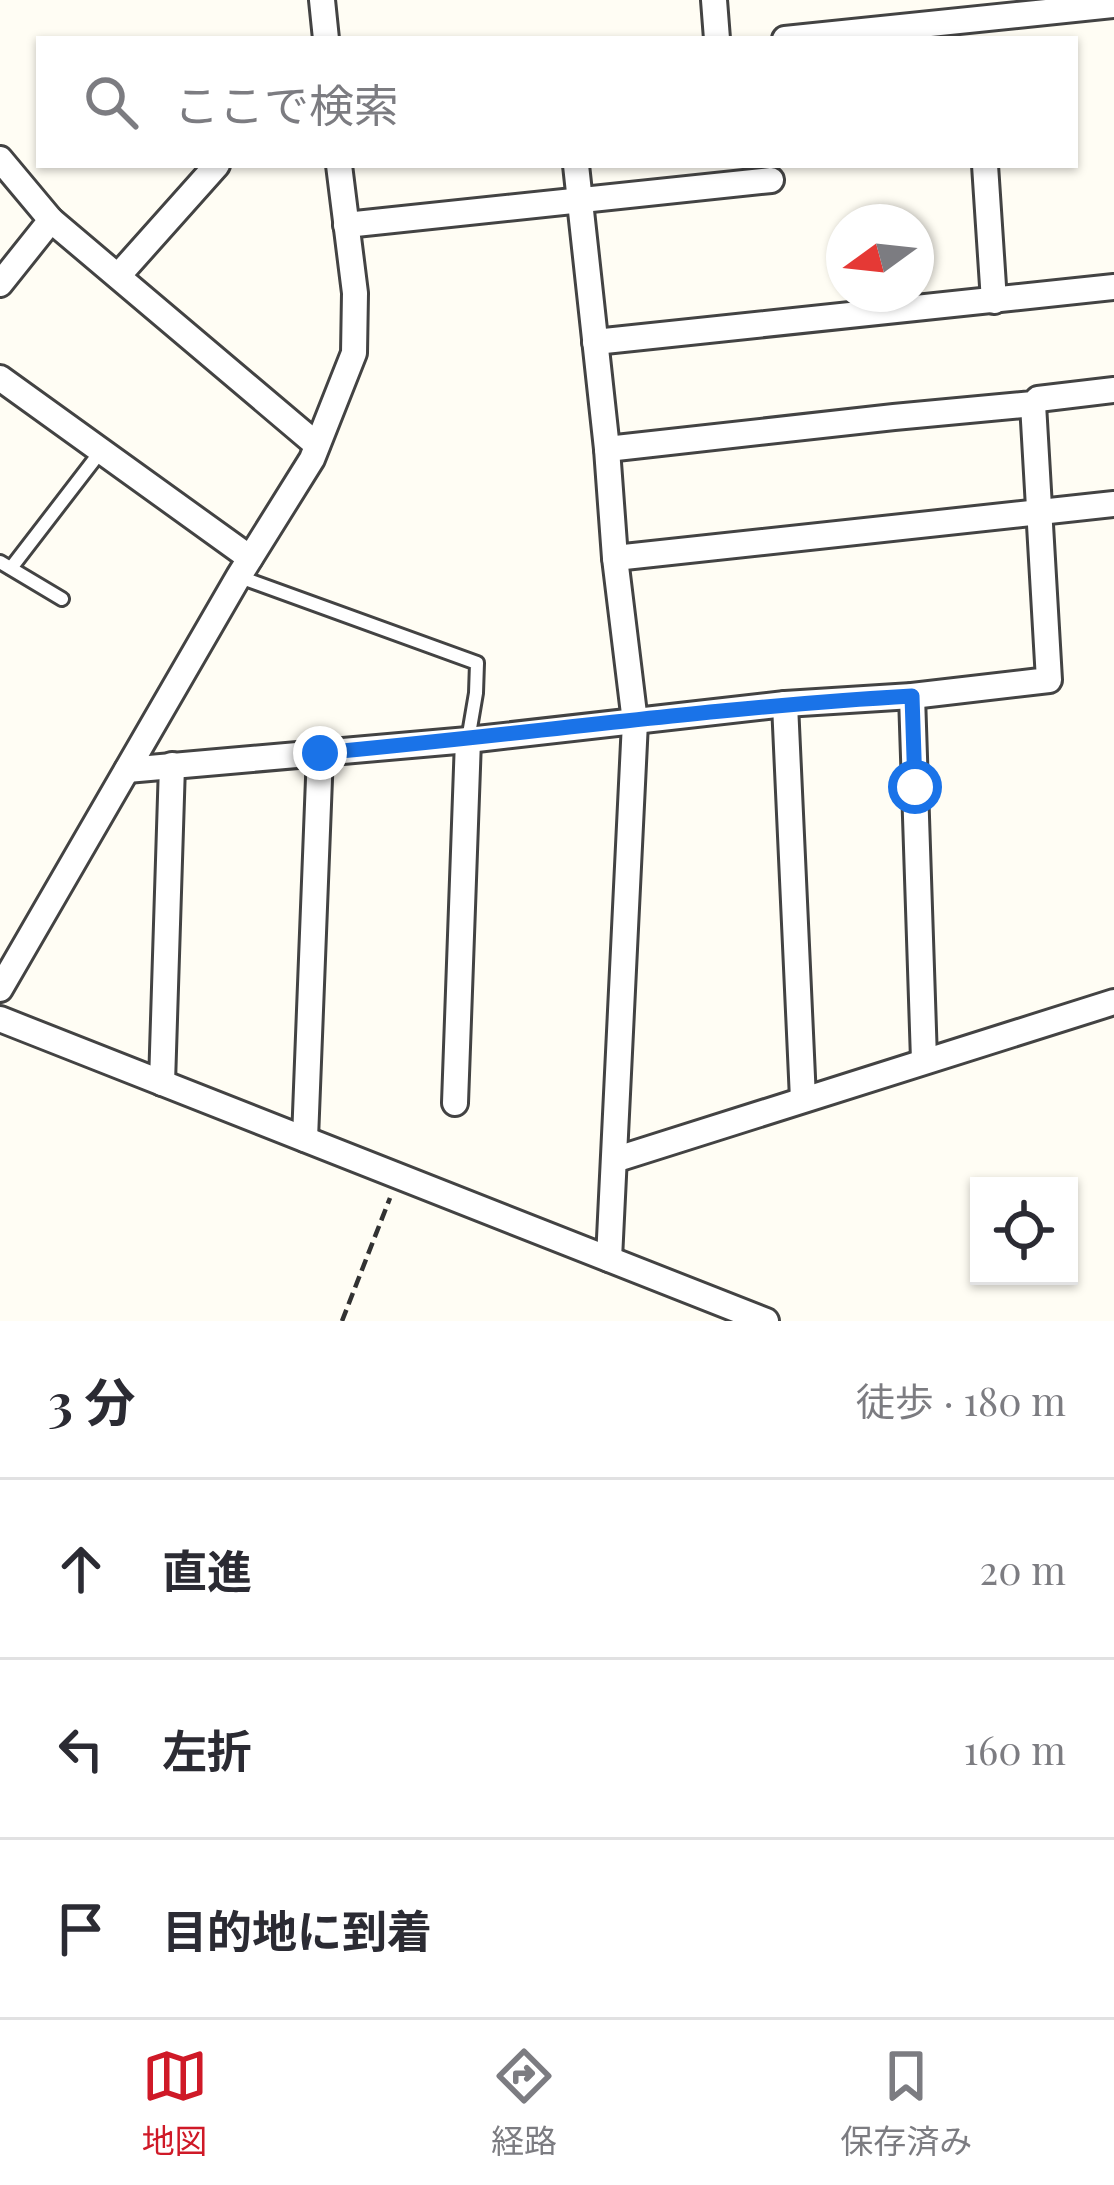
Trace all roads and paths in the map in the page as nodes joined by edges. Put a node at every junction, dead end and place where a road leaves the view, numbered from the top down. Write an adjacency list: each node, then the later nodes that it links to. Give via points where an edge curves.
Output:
1 (322, 0): 5 (street)
2 (714, 0): 6 (street)
3 (1114, 5): 4 (street)
4 (976, 29): 7 (street)
5 (326, 36)
6 (718, 36)
7 (842, 36)
8 (0, 159): 15 (street)
9 (214, 168): 17 (street)
10 (339, 168): 16 (street)
11 (576, 168): 14 (street)
12 (985, 168): 20 (street)
13 (771, 180): 14 (street)
14 (580, 200): 16 (street); 21 (street)
15 (51, 220): 17 (street); 18 (street)
16 (346, 225): 25 (street, via 354,353)
17 (118, 277): 25 (street)
18 (0, 284)
19 (1114, 287): 20 (street)
20 (994, 301): 21 (street)
21 (596, 342): 26 (street)
22 (0, 378): 27 (street)
23 (1114, 390): 24 (street)
24 (1033, 404): 26 (street); 29 (street)
25 (317, 445): 32 (street)
26 (607, 449): 30 (street)
27 (100, 451): 31 (lane); 32 (street)
28 (1114, 504): 29 (street)
29 (1041, 512): 30 (street); 34 (street, via 1049,680)
30 (615, 558): 36 (street)
31 (5, 565): 33 (lane)
32 (244, 567): 37 (lane, via 477,663); 40 (street)
33 (62, 598)
34 (912, 696): 35 (street); 44 (street)
35 (784, 704): 36 (street); 46 (street)
36 (635, 722): 37 (street); 49 (street)
37 (468, 740): 38 (street); 47 (street)
38 (320, 753): 39 (street); 48 (street)
39 (172, 765): 40 (street); 45 (street)
40 (127, 770): 41 (street)
41 (0, 989)
42 (1114, 1002): 44 (street)
43 (0, 1019): 45 (street)
44 (925, 1060): 46 (street)
45 (162, 1083): 48 (street)
46 (802, 1100): 49 (street)
47 (454, 1103)
48 (305, 1139): 50 (street)
49 (614, 1160): 51 (street)
50 (398, 1176): 51 (street); 52 (path)
51 (610, 1259): 53 (street)
52 (342, 1321)
53 (766, 1321)

